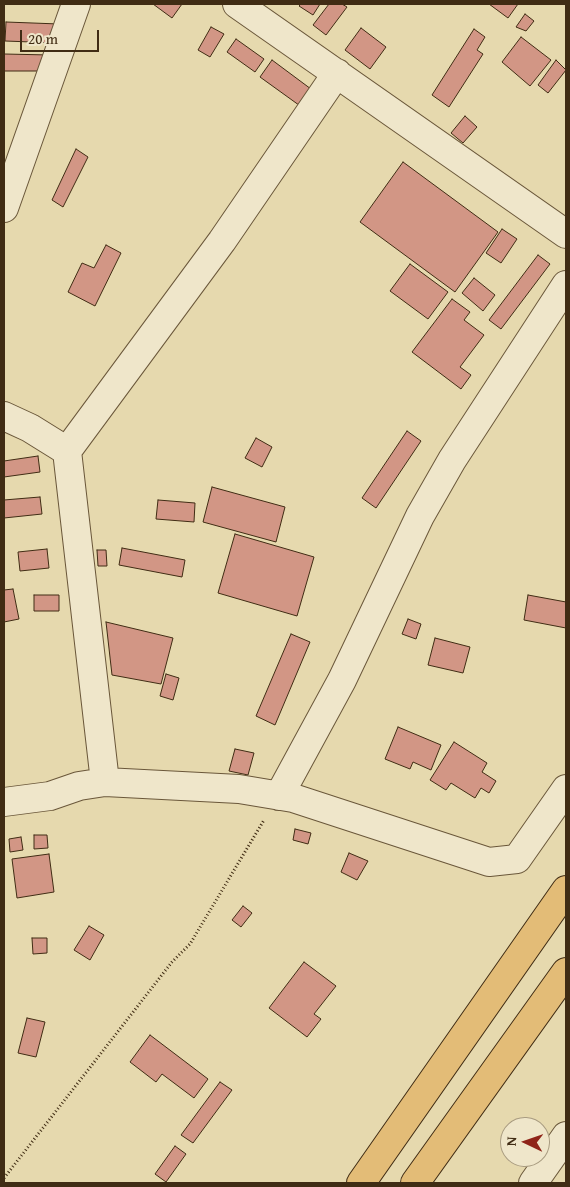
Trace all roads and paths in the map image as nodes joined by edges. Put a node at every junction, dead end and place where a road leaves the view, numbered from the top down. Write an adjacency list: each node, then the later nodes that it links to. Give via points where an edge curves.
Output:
1 (76, 4): 4 (street)
2 (237, 4): 3 (street)
3 (337, 73): 5 (street); 8 (street, via 222,241)
4 (4, 208)
5 (566, 234)
6 (566, 285): 11 (street, via 452,460 420,516 342,680)
7 (4, 416): 8 (street)
8 (67, 451): 9 (street)
9 (105, 782): 11 (street, via 239,789); 12 (street, via 79,786 50,796)
10 (566, 789): 11 (street, via 517,859 489,862)
11 (279, 796): 16 (path, via 190,944 172,962)
12 (4, 802)
13 (566, 890): 17 (main road)
14 (566, 972): 18 (main road)
15 (566, 1136): 19 (street)
16 (4, 1178)
17 (361, 1183)
18 (415, 1183)
19 (533, 1183)

